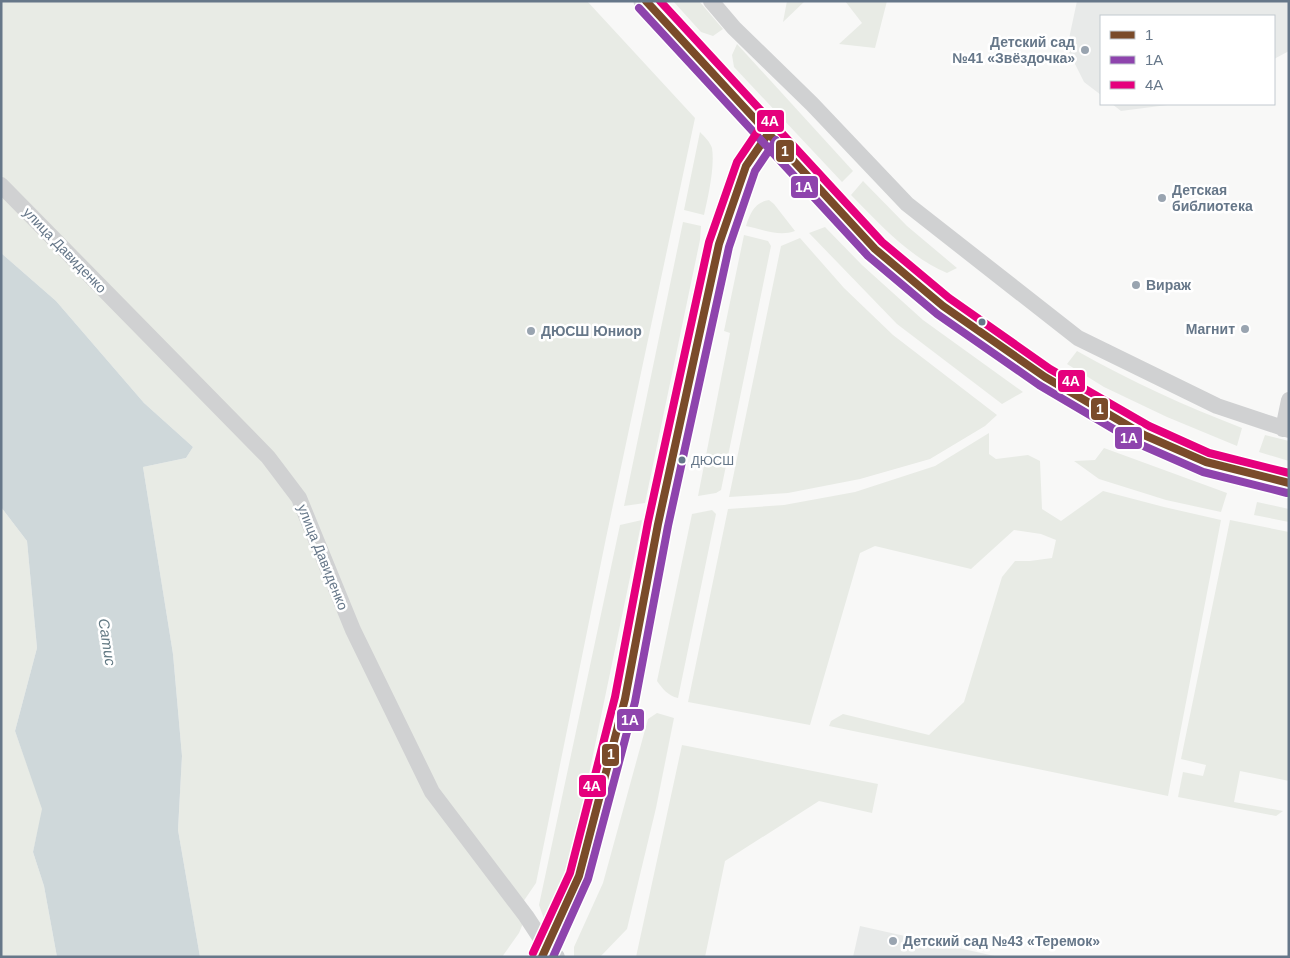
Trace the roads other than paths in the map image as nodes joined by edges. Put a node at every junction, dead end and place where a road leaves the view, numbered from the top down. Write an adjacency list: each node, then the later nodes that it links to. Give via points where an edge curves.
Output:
1 (646, 1): 3 (street)
2 (711, 1): 6 (street, via 907,204 1078,338 1217,406)
3 (768, 134): 7 (street, via 874,249 943,306 1045,377 1144,435 1206,462); 8 (street, via 746,166 719,244 658,524 625,698 579,876)
4 (1, 185): 8 (street, улица Давиденко, via 268,456 299,498 353,630 432,792 526,916)
5 (1289, 400): 6 (street)
6 (1286, 429)
7 (1289, 483)
8 (549, 954)

